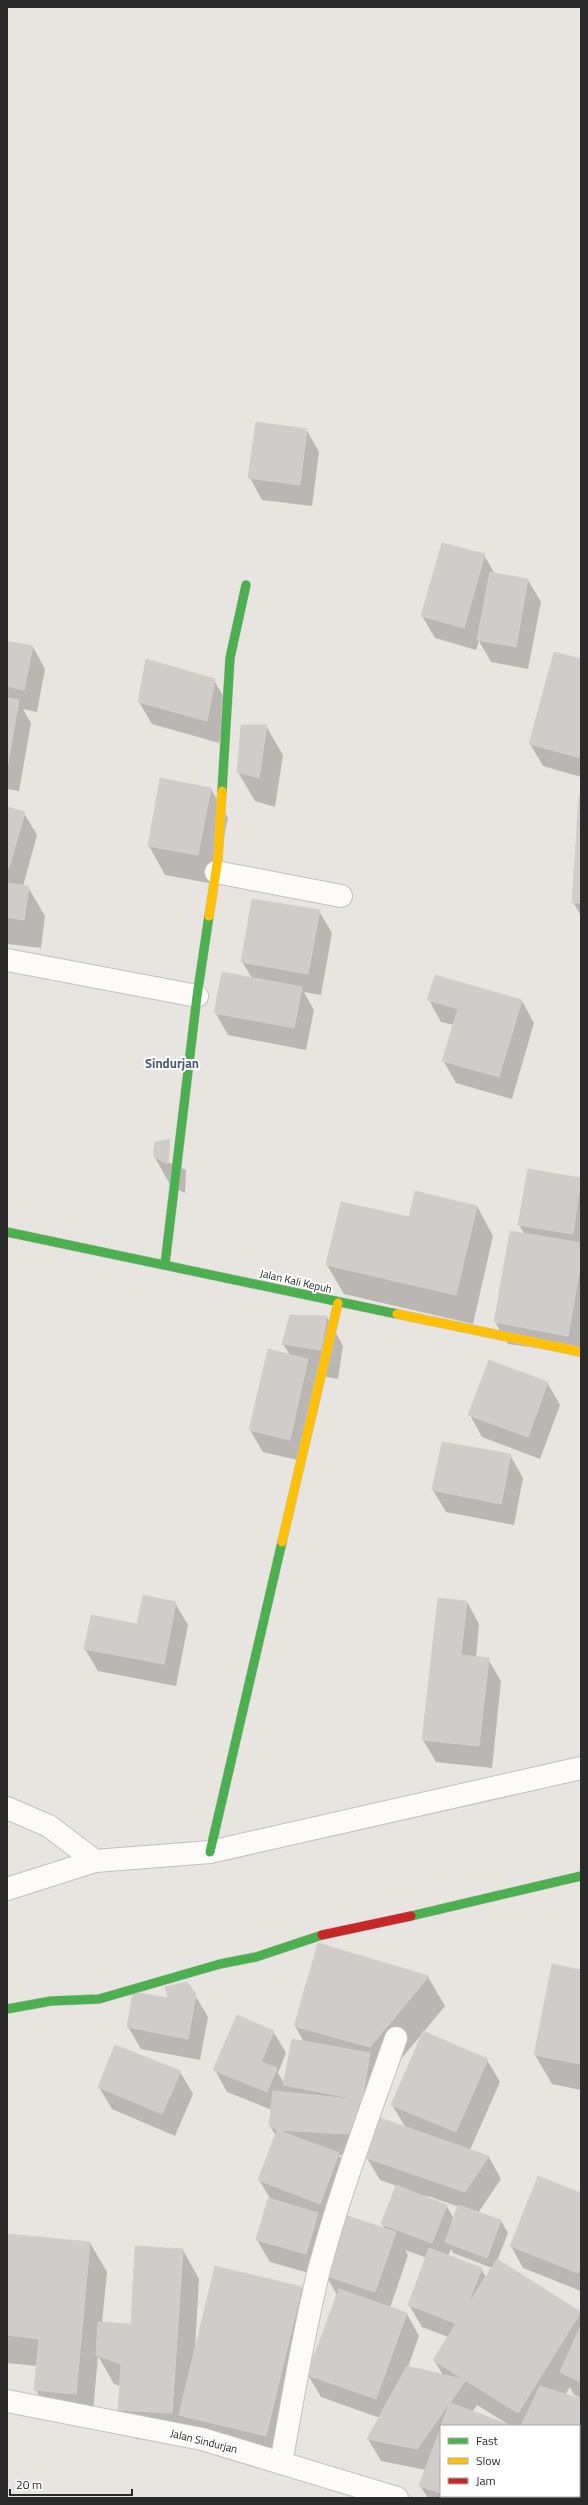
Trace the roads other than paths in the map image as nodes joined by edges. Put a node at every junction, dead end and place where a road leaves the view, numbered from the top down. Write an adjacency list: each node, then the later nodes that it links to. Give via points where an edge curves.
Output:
1 (246, 585): 2 (street, via 230,658)
2 (216, 872): 3 (street); 5 (street)
3 (341, 896)
4 (7, 960): 5 (street)
5 (197, 996): 7 (street)
6 (7, 1232): 7 (street, Jalan Kali Kepuh)
7 (165, 1264): 8 (street, Jalan Kali Kepuh)
8 (338, 1303): 9 (street, Jalan Kali Kepuh); 12 (street)
9 (581, 1352)
10 (581, 1768): 12 (street)
11 (7, 1808): 13 (street, via 49,1826)
12 (210, 1852): 13 (street)
13 (95, 1860): 15 (street)
14 (581, 1876): 16 (street, via 320,1935 256,1957 220,1964 99,2000 51,2002)
15 (7, 1889)
16 (7, 2009)
17 (396, 2038): 19 (street, via 360,2138 319,2271 302,2343)
18 (7, 2401): 19 (street, Jalan Sindurjan, via 202,2439)
19 (281, 2463): 20 (street, Jalan Sindurjan)
20 (397, 2498)

